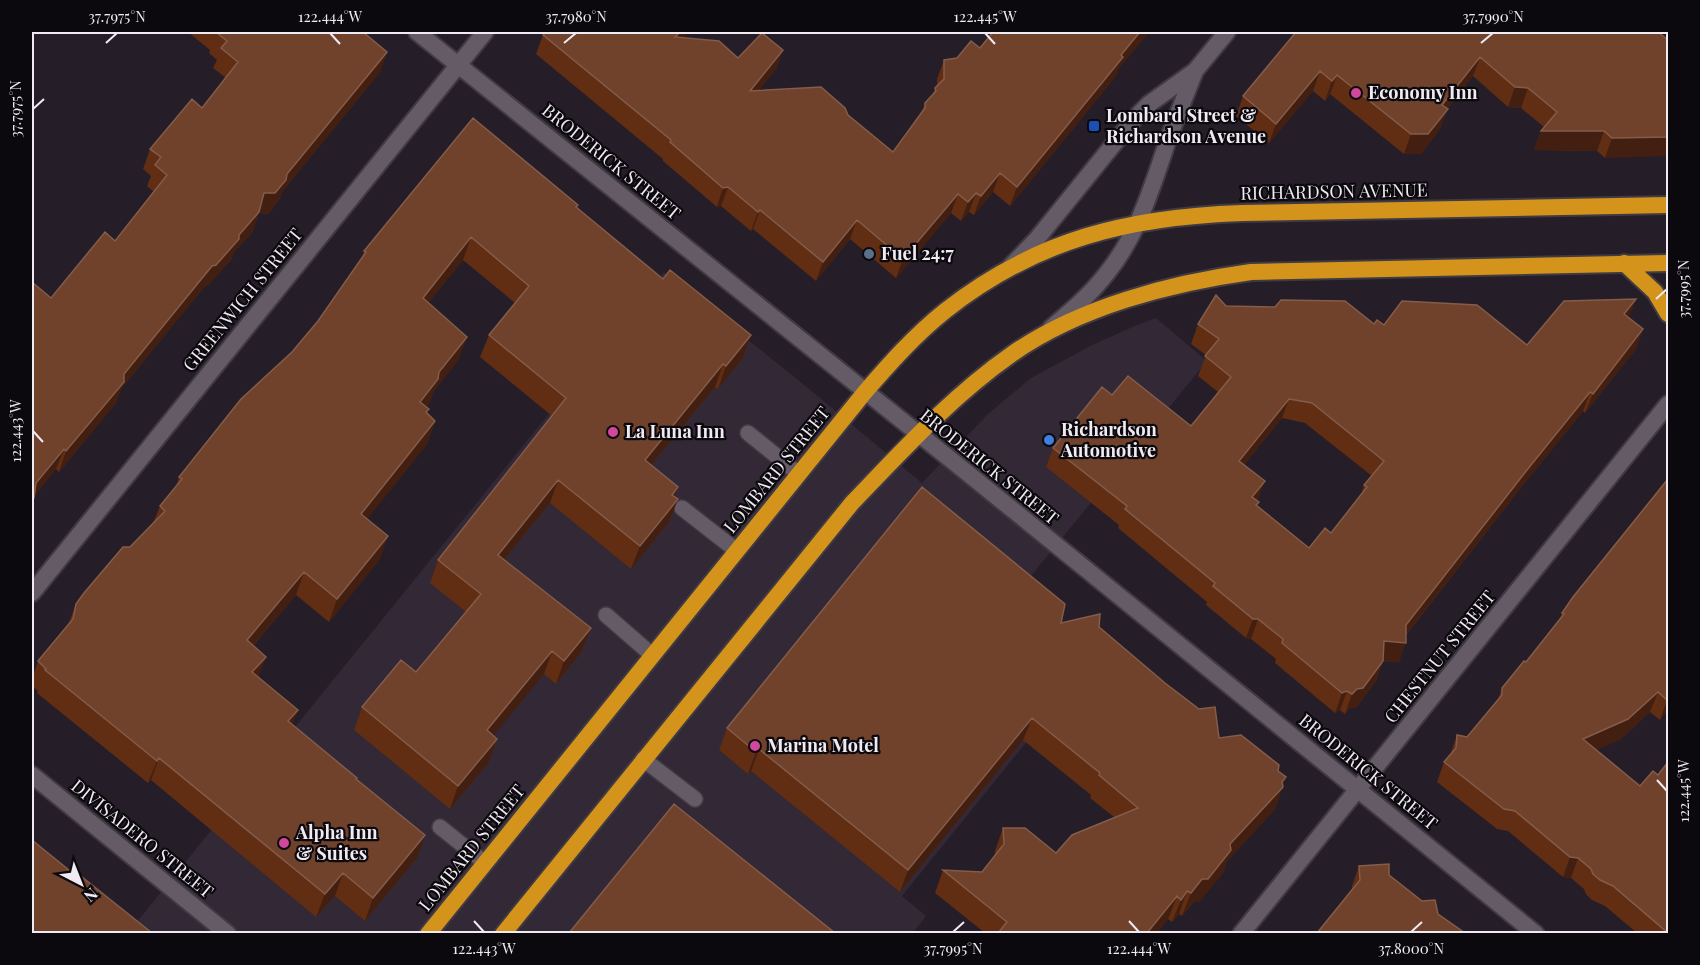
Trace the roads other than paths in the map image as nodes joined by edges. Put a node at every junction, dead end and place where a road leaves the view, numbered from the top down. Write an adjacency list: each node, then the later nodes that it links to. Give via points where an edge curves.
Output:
1 (417, 32): 4 (street, BRODERICK STREET)
2 (485, 32): 4 (street, GREENWICH STREET)
3 (1227, 32): 5 (street, LOMBARD STREET)
4 (458, 64): 13 (street, BRODERICK STREET); 20 (street, GREENWICH STREET)
5 (1195, 71): 7 (street, LOMBARD STREET); 10 (street, LOMBARD STREET, via 1134,119)
6 (1668, 205): 7 (highway, RICHARDSON AVENUE, via 1220,214)
7 (1138, 222): 10 (highway, RICHARDSON AVENUE, via 1071,240); 12 (street, LOMBARD STREET, via 1107,273)
8 (1624, 263): 9 (highway); 11 (highway, via 1655,292); 12 (highway, via 1251,272 1156,292 1075,319)
9 (1668, 263)
10 (1009, 268): 13 (highway, LOMBARD STREET, via 937,318)
11 (1668, 314)
12 (1041, 336): 16 (highway, LOMBARD STREET, via 981,378)
13 (865, 392): 16 (street, BRODERICK STREET); 17 (highway, LOMBARD STREET)
14 (1668, 404): 25 (street, CHESTNUT STREET)
15 (748, 433): 17 (lane)
16 (918, 435): 23 (highway, LOMBARD STREET, via 821,539); 25 (street, BRODERICK STREET)
17 (799, 474): 19 (highway, LOMBARD STREET)
18 (682, 508): 19 (lane)
19 (736, 551): 22 (highway, LOMBARD STREET)
20 (32, 593)
21 (606, 615): 22 (lane)
22 (652, 655): 28 (highway, LOMBARD STREET)
23 (643, 759): 26 (lane); 31 (highway, LOMBARD STREET)
24 (32, 775): 29 (street, DIVISADERO STREET)
25 (1358, 789): 32 (street, CHESTNUT STREET); 33 (street, BRODERICK STREET)
26 (695, 799)
27 (440, 827): 28 (lane)
28 (485, 863): 30 (highway, LOMBARD STREET)
29 (228, 933)
30 (428, 933)
31 (503, 933)
32 (1242, 933)
33 (1536, 933)

